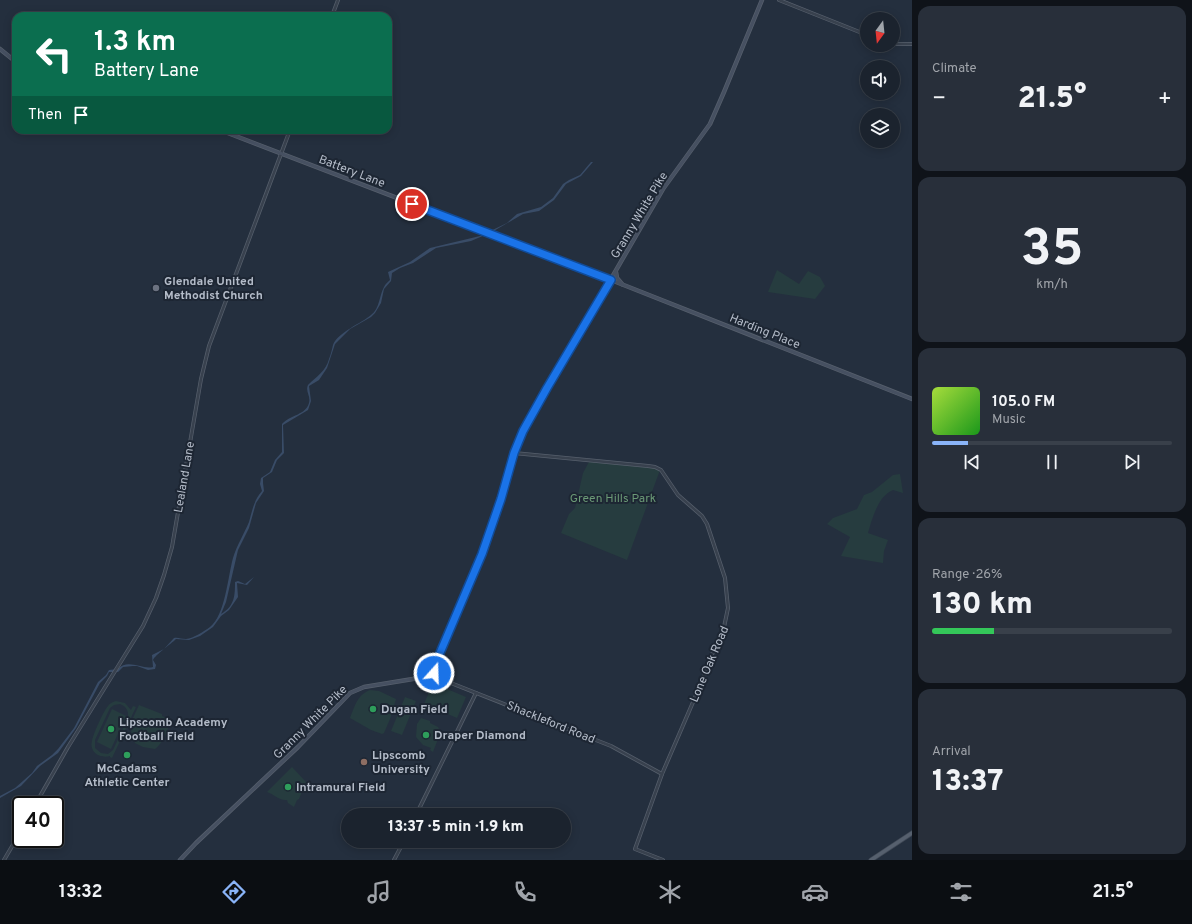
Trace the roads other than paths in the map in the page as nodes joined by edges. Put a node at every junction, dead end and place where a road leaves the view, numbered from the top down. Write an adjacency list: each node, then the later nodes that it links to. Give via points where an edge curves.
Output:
1 (338, 0): 4 (street)
2 (762, 0): 13 (main road, Granny White Pike, via 712,118 664,188)
3 (779, 0): 5 (street)
4 (334, 12)
5 (860, 32)
6 (900, 44): 7 (street)
7 (912, 44)
8 (0, 49): 9 (main road)
9 (12, 59)
10 (231, 134): 12 (main road, Battery Lane)
11 (288, 134): 12 (street, Lealand Lane)
12 (281, 153): 14 (main road, Battery Lane); 23 (street, Lealand Lane, via 209,346 172,547 156,598 114,674)
13 (616, 272): 14 (main road, Granny White Pike); 15 (main road, via 617,278)
14 (611, 280): 15 (main road, Harding Place); 17 (main road, Granny White Pike, via 530,418)
15 (624, 285): 16 (main road, Harding Place)
16 (912, 399)
17 (514, 453): 18 (main road, Granny White Pike, via 482,554); 22 (street, Lone Oak Road, via 655,467 661,470 676,493 702,516 709,527 726,581 727,617 723,634)
18 (434, 667): 19 (main road, Granny White Pike); 20 (street)
19 (429, 673): 20 (street, Shackleford Road); 29 (main road, Granny White Pike, via 416,678 356,689 348,695 298,747)
20 (437, 677): 21 (street, Shackleford Road)
21 (476, 693): 22 (street, Shackleford Road, via 611,746); 24 (street)
22 (662, 774): 31 (street, Lone Oak Road, via 635,849)
23 (40, 796)
24 (419, 808)
25 (912, 833): 32 (main road)
26 (12, 846): 28 (street)
27 (400, 848): 30 (street)
28 (4, 860)
29 (180, 860)
30 (394, 860)
31 (663, 860)
32 (871, 860)

